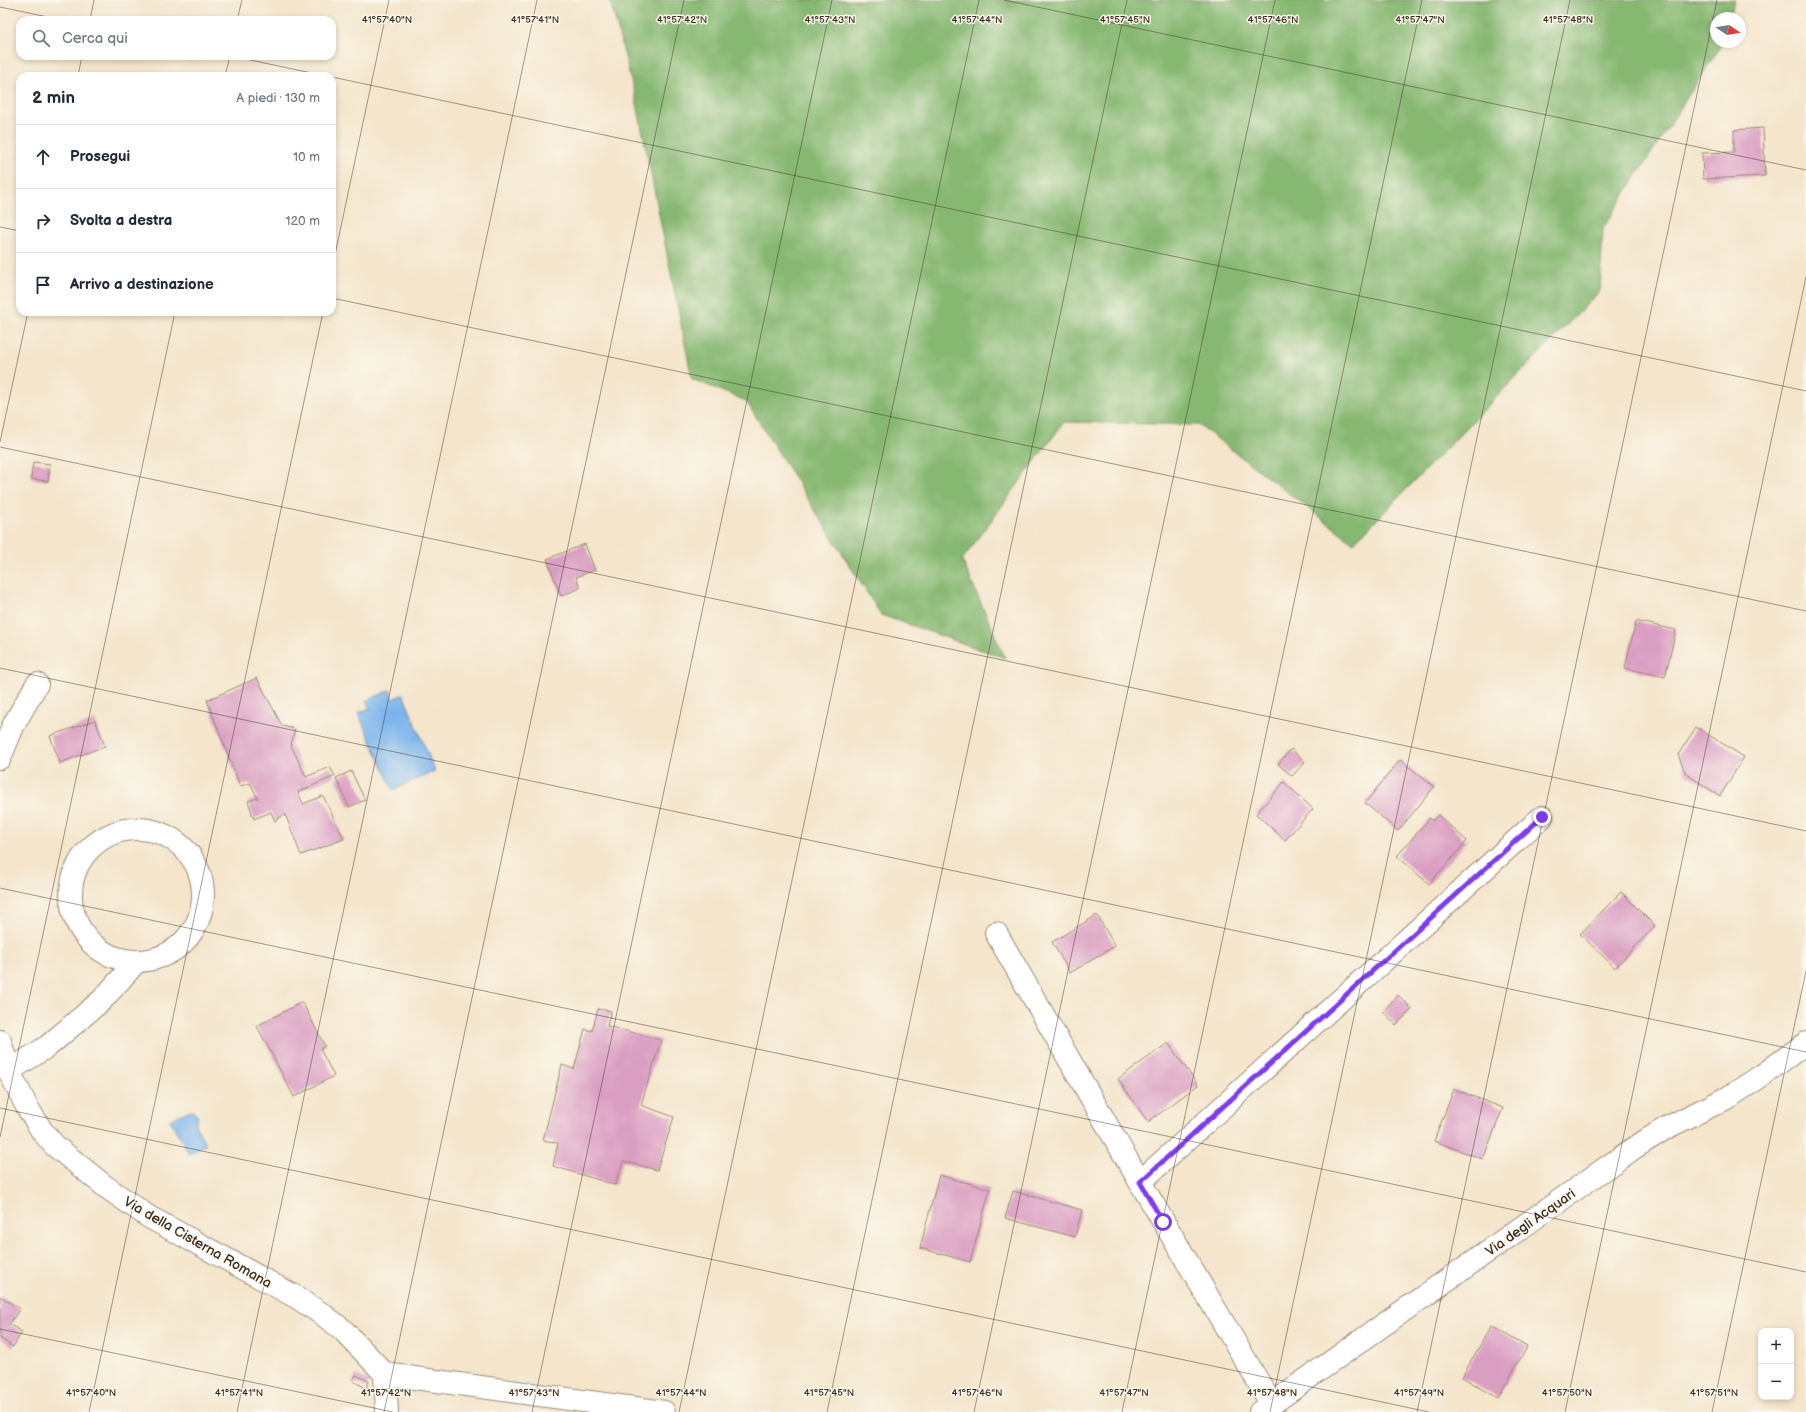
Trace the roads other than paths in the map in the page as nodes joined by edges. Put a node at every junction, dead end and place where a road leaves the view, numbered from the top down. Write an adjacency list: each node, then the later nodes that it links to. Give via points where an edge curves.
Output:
1 (36, 684): 2 (street, via 14,724)
2 (0, 758)
3 (1542, 817): 9 (street)
4 (996, 933): 9 (street)
5 (136, 962): 5 (street, via 114,958 90,942 81,931 72,911 71,889 77,868 88,850 100,840 127,829 149,829 170,836 187,850 198,869 204,890 202,913 192,933 177,949 158,959); 8 (street, via 102,1000 48,1046)
6 (0, 1040): 8 (street, Via della Cisterna Romana)
7 (1806, 1043): 11 (street, Via degli Acquari, via 1729,1097 1666,1128 1634,1148)
8 (10, 1071): 10 (street, Via della Cisterna Romana, via 35,1120 46,1136 67,1157 148,1217 309,1305 352,1338)
9 (1140, 1182): 11 (street)
10 (384, 1374): 12 (street); 13 (street)
11 (1266, 1408)
12 (388, 1412)
13 (664, 1412)

